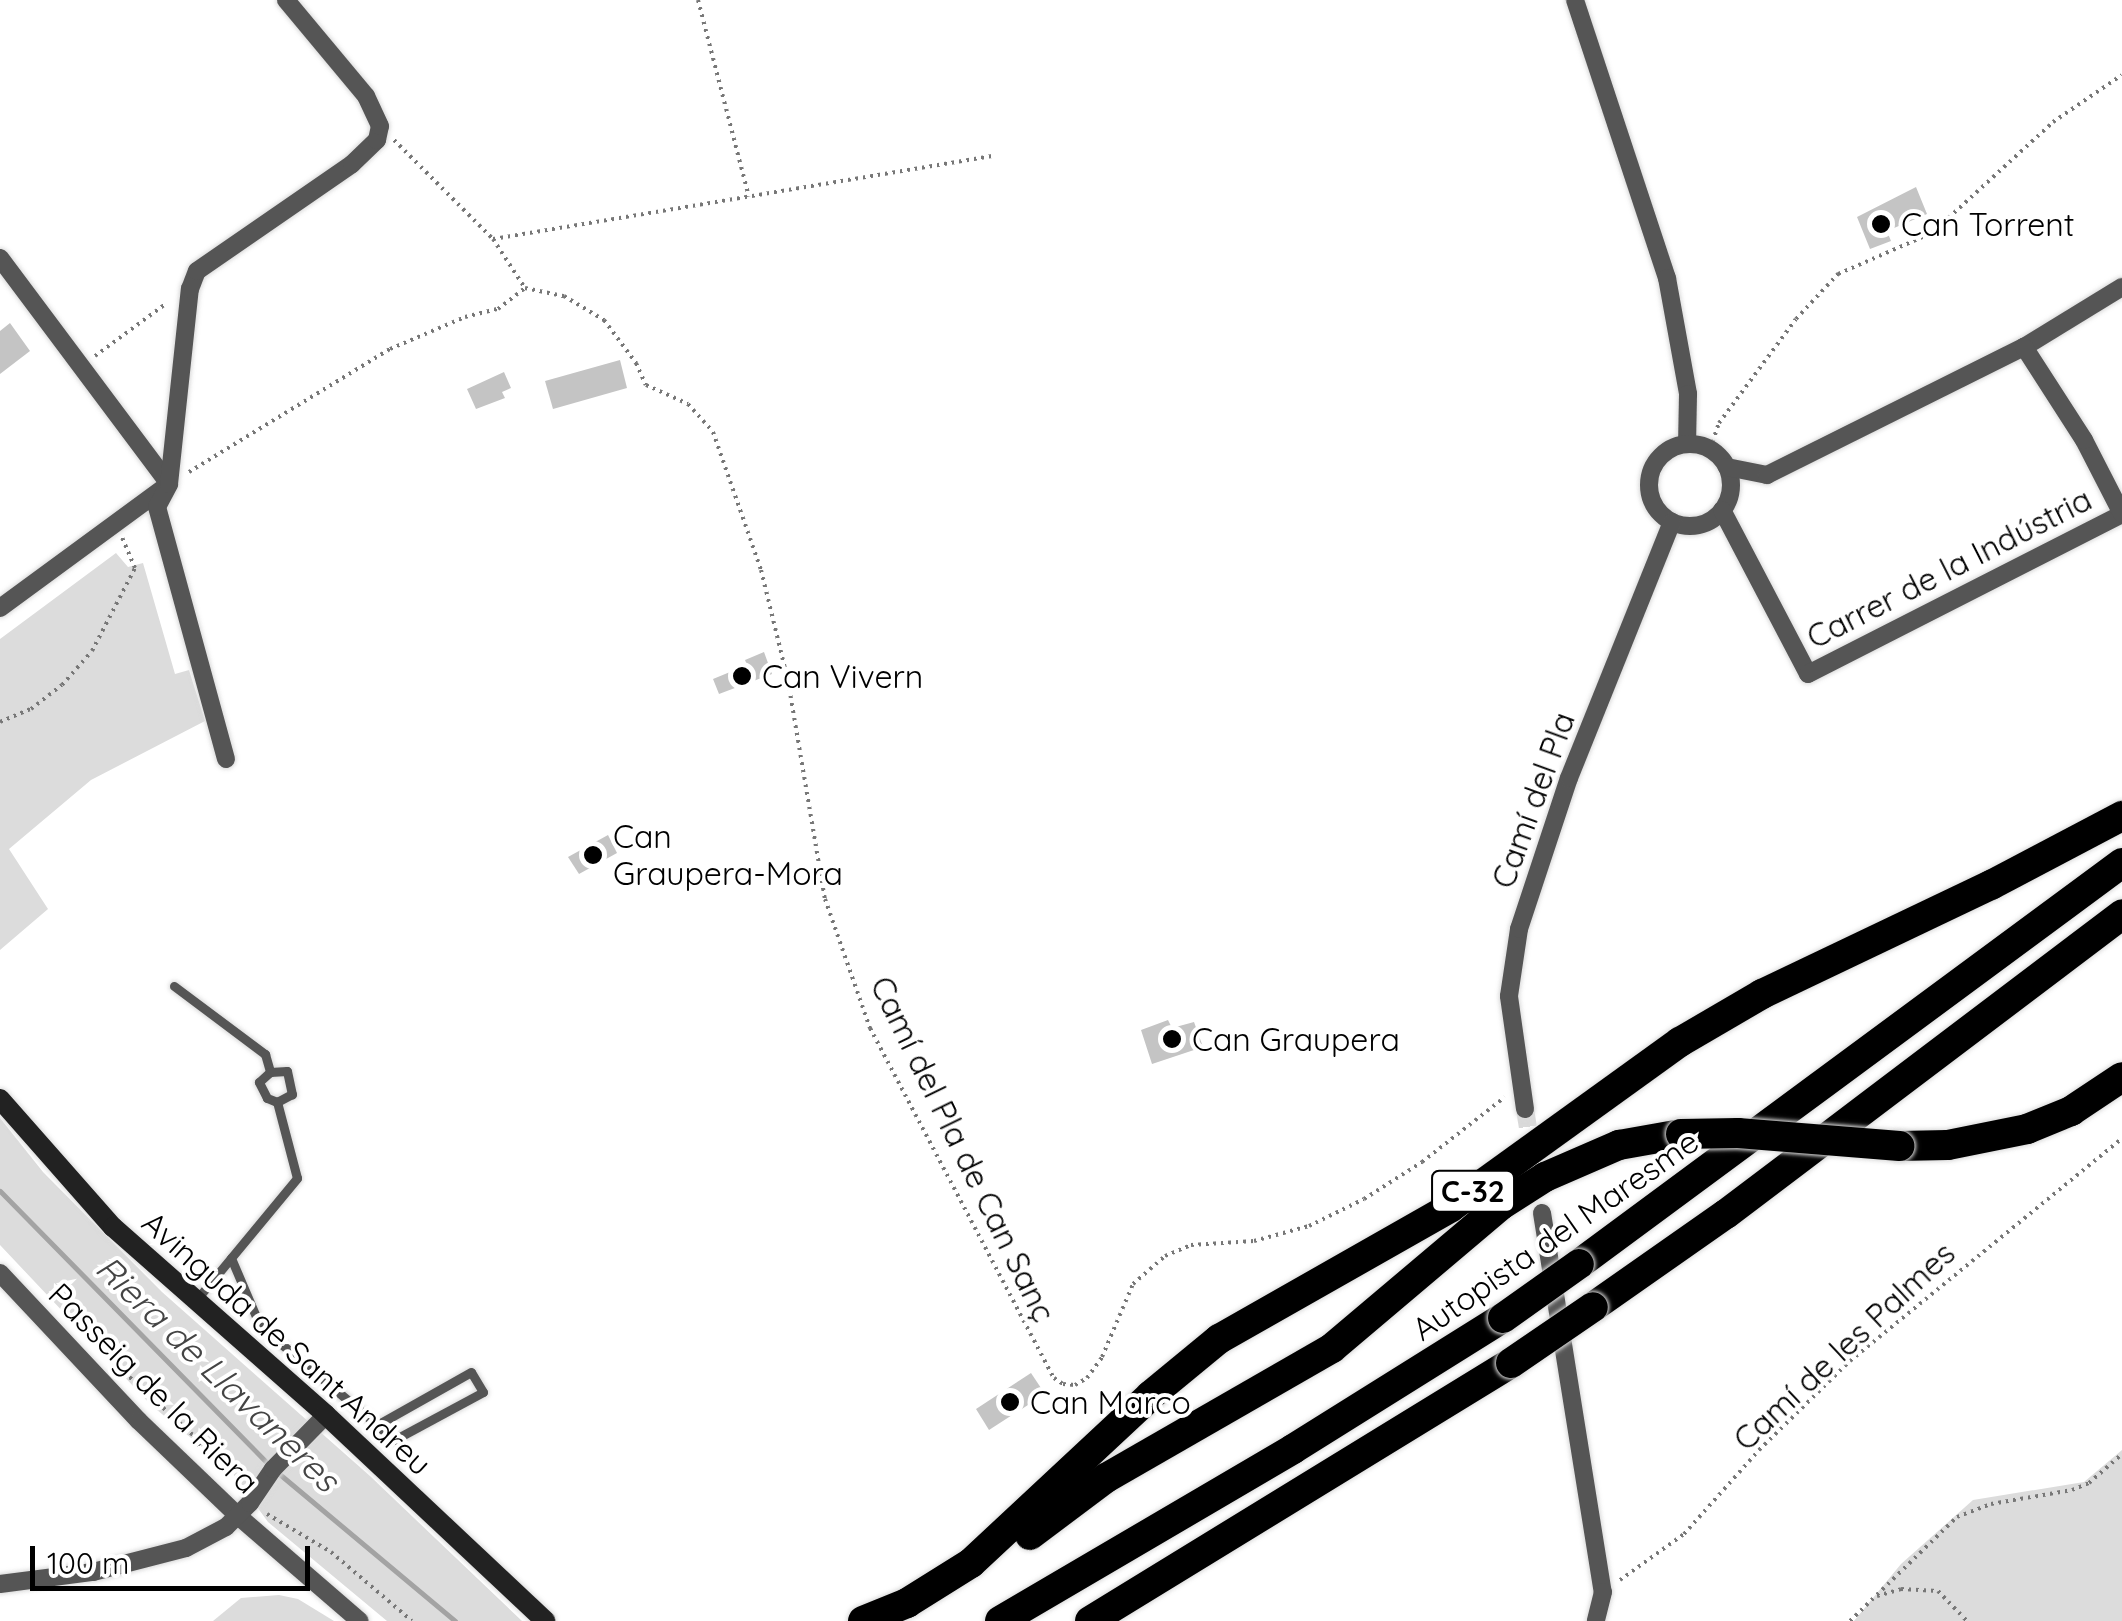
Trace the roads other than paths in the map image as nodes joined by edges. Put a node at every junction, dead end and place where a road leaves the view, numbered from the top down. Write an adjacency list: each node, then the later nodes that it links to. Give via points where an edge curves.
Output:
1 (286, 0): 8 (street, via 366,96 380,126 377,140 197,271)
2 (1575, 0): 6 (street, via 1668,278 1688,394)
3 (0, 258): 8 (street)
4 (2122, 287): 5 (street)
5 (2024, 348): 7 (street, via 1767,475); 9 (street, Carrer de la Indústria, via 2122,514 1808,674)
6 (1687, 444): 7 (street, via 1710,448); 10 (street, via 1661,455 1648,479 1652,502)
7 (1727, 467): 9 (street, via 1730,495)
8 (169, 484): 11 (street); 12 (street, via 157,507)
9 (1722, 510): 10 (street, via 1698,526)
10 (1672, 522): 21 (street, Camí del Pla, via 1568,778 1520,929 1509,996)
11 (0, 608)
12 (226, 759)
13 (2122, 816): 32 (highway, C-32, via 1762,994 1680,1042 1451,1206 1219,1339 971,1563)
14 (2122, 863): 34 (highway, Autopista del Maresme, bridge, via 1504,1318)
15 (2122, 914): 35 (highway, bridge, via 1726,1214 1511,1364)
16 (174, 986): 17 (lane, via 265,1054)
17 (270, 1072): 20 (lane, via 259,1082); 20 (lane, via 287,1071 291,1082 292,1094)
18 (2122, 1077): 33 (highway, C-32, bridge, via 2071,1111 2028,1129 1948,1146 1681,1134 1582,1158 1500,1204 1332,1348 1106,1478 970,1582)
19 (0, 1099): 25 (street, Avinguda de Sant Andreu, via 114,1226)
20 (277, 1102): 23 (lane, via 297,1178)
21 (1525, 1109)
22 (1542, 1214): 36 (street, via 1603,1592)
23 (231, 1258): 25 (lane); 27 (lane, via 260,1326)
24 (0, 1272): 28 (street, Passeig de la Riera)
25 (196, 1301): 26 (street, Avinguda de Sant Andreu)
26 (326, 1416): 28 (street); 31 (street, Avinguda de Sant Andreu)
27 (376, 1425): 27 (lane, via 394,1440 483,1392 472,1372)
28 (237, 1515): 29 (street, via 155,1559); 30 (street, Passeig de la Riera)
29 (0, 1584)
30 (360, 1621)
31 (545, 1621)
32 (863, 1621)
33 (904, 1621)
34 (1000, 1621)
35 (1090, 1621)
36 (1596, 1621)

